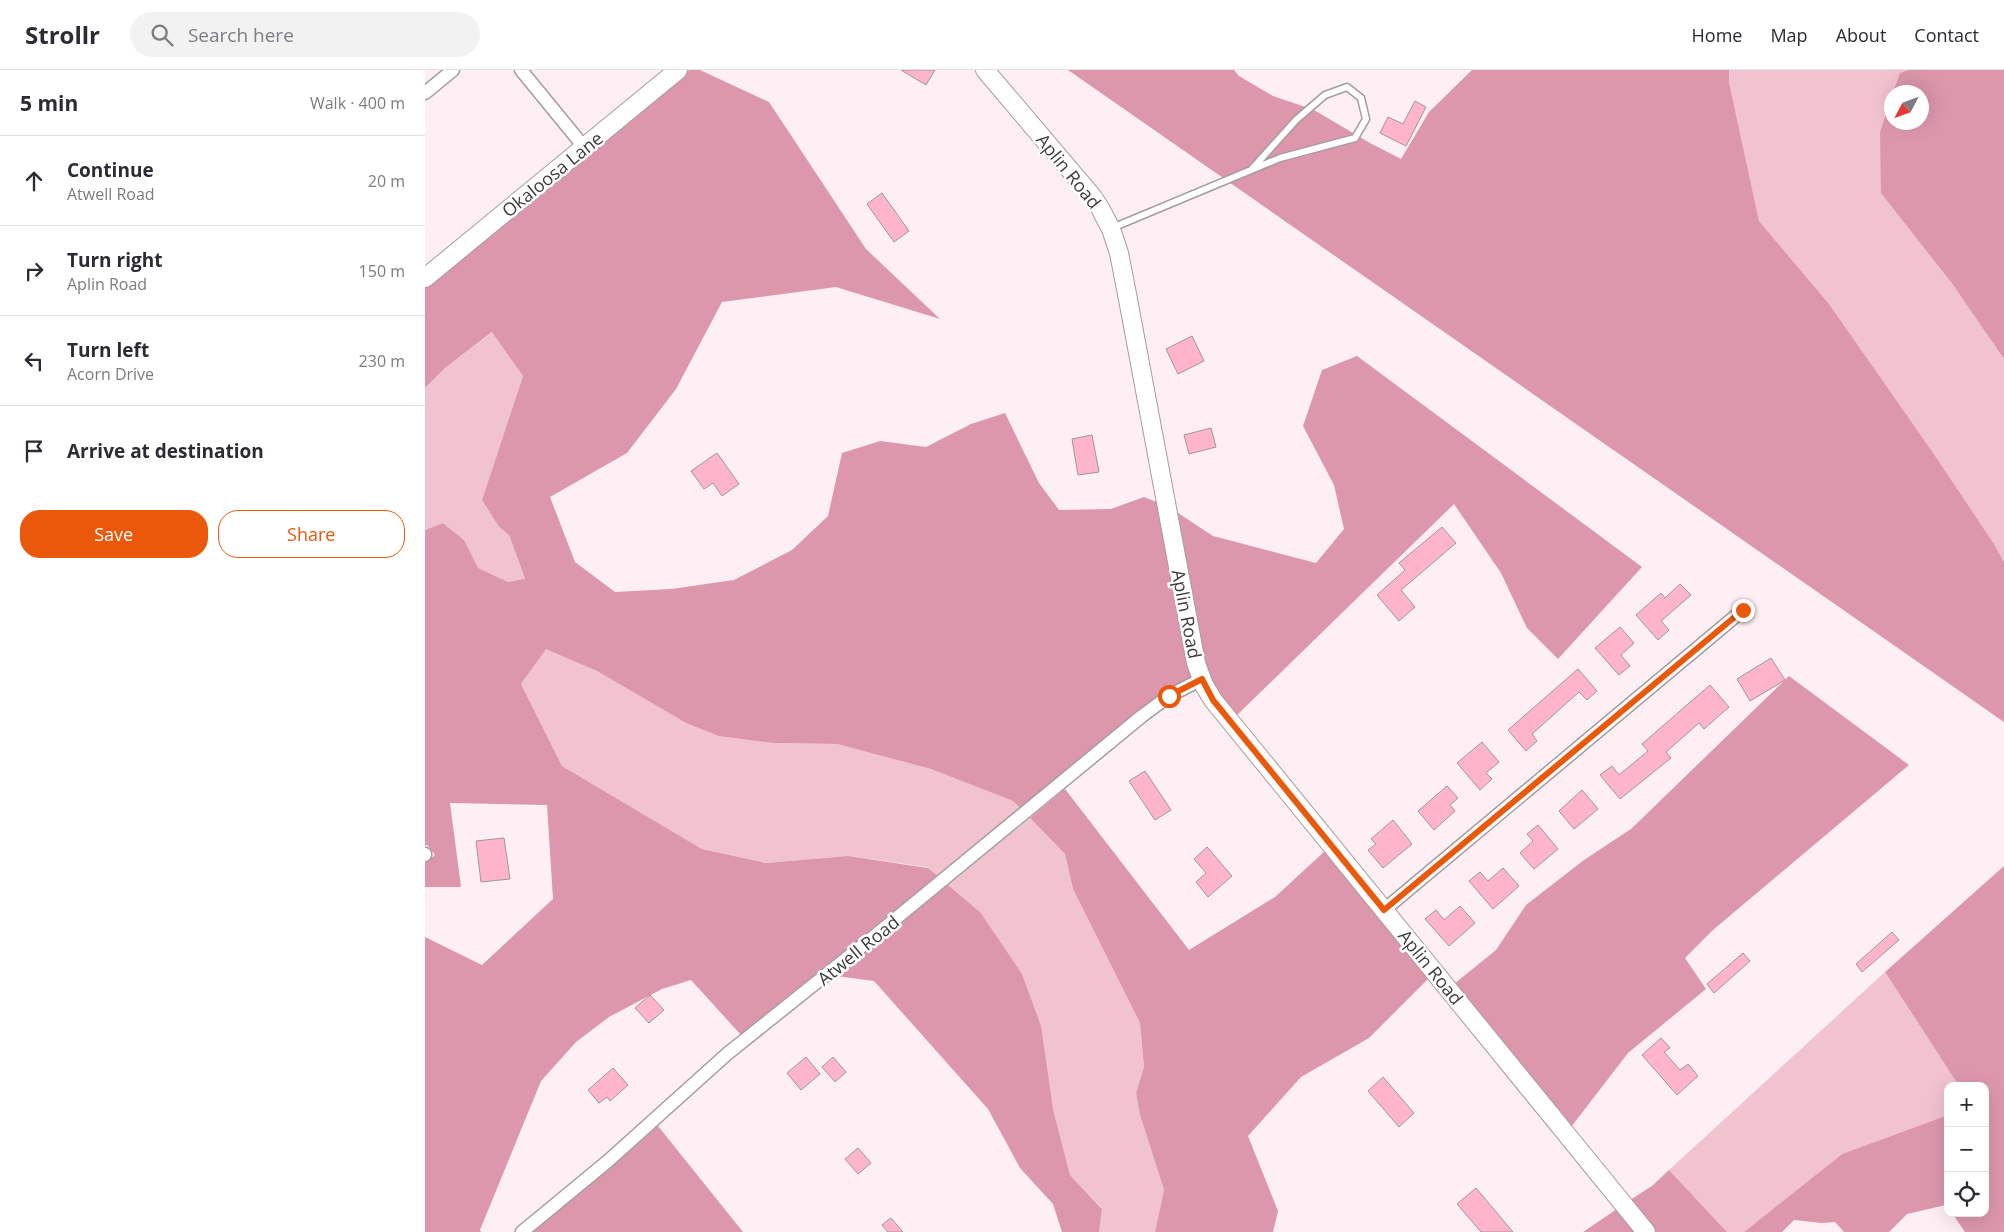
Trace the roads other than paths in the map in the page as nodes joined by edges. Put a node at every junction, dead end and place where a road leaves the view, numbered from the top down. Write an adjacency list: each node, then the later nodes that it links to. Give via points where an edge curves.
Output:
1 (453, 70): 5 (street)
2 (521, 70): 6 (street)
3 (678, 70): 6 (street, Okaloosa Lane)
4 (985, 70): 8 (street, Aplin Road, via 1092,196)
5 (425, 93)
6 (584, 147): 9 (street, Okaloosa Lane)
7 (1251, 170): 7 (lane, via 1280,158 1355,138 1365,119 1361,98 1347,87 1325,95 1296,120); 8 (lane)
8 (1111, 229): 11 (street, Aplin Road, via 1120,261 1196,663)
9 (425, 278)
10 (1743, 610): 12 (street)
11 (1202, 679): 12 (street, Aplin Road, via 1213,700); 13 (street, Atwell Road, via 1169,696 1142,716 727,1054 608,1161)
12 (1384, 910): 14 (street, Aplin Road)
13 (522, 1232)
14 (1646, 1232)

